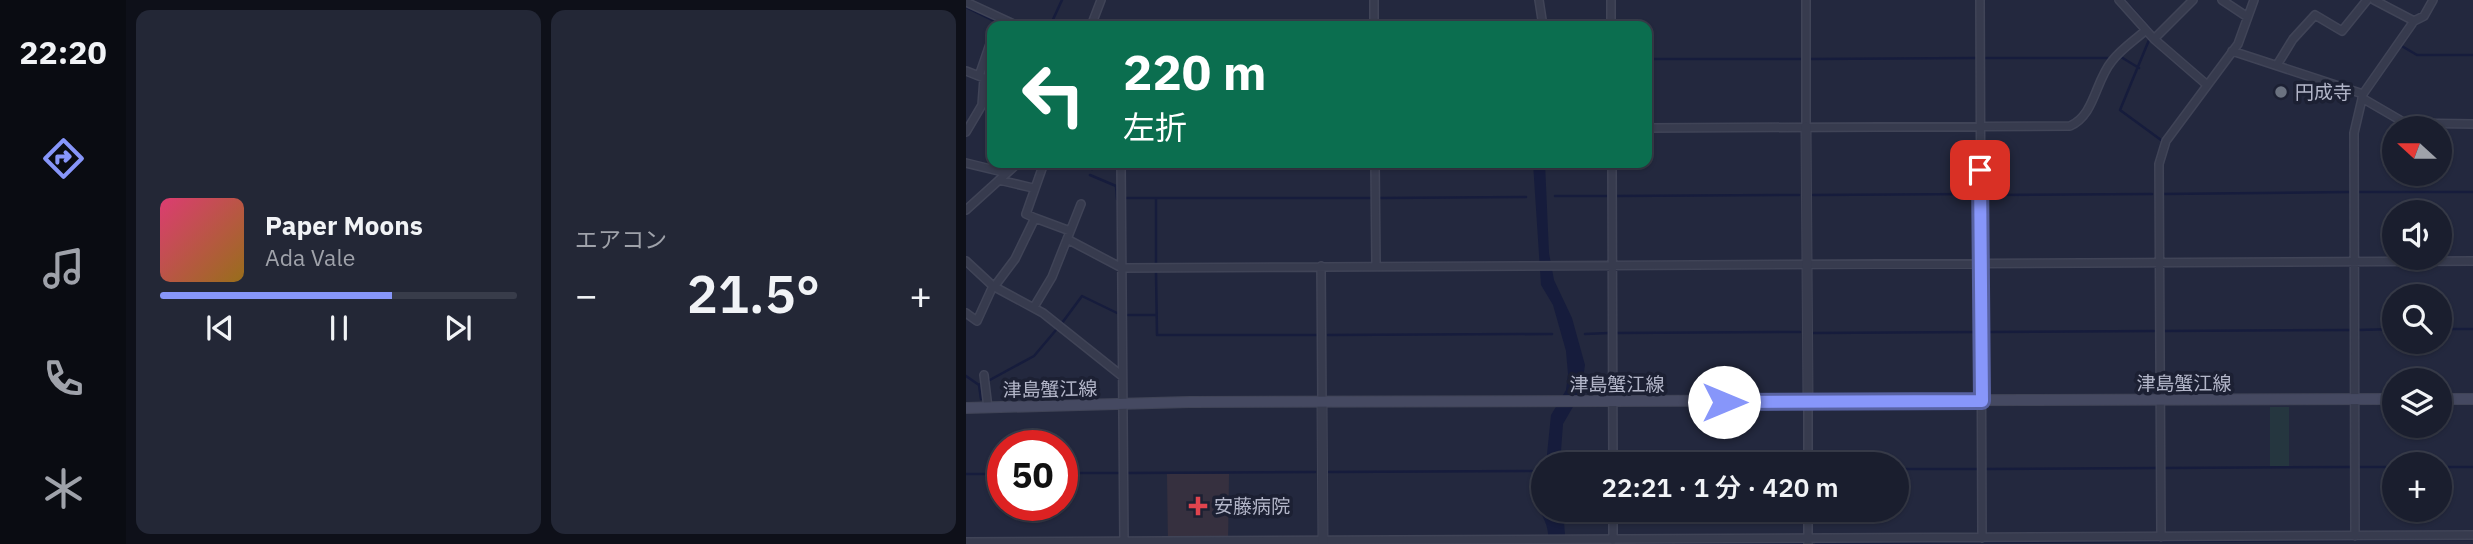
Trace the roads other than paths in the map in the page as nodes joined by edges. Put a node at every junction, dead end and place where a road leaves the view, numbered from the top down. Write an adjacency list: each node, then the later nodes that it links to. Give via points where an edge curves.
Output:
1 (1101, 0): 19 (street)
2 (1374, 0): 20 (street)
3 (1539, 0): 21 (street)
4 (1611, 0): 22 (street)
5 (1805, 0): 36 (street)
6 (1980, 0): 37 (street)
7 (2119, 0): 24 (street)
8 (2193, 0): 25 (street)
9 (2222, 0): 15 (street)
10 (2254, 0): 15 (street)
11 (2367, 0): 28 (street, via 2342,31 2315,15)
12 (2374, 0): 23 (street)
13 (2433, 0): 23 (street, via 2424,16)
14 (966, 2): 16 (street)
15 (2246, 16): 26 (street)
16 (998, 17): 17 (street); 18 (street)
17 (997, 21)
18 (1007, 21)
19 (1093, 21)
20 (1374, 21)
21 (1542, 21)
22 (1611, 21)
23 (2414, 21): 32 (street)
24 (2146, 30): 25 (street); 37 (street, via 2113,59 2099,79 2089,110 2078,122 2070,126)
25 (2154, 39): 31 (street)
26 (2232, 51): 28 (street); 31 (street)
27 (987, 53): 30 (street)
28 (2277, 65): 32 (street)
29 (966, 71): 30 (street)
30 (979, 76): 33 (street, via 984,78)
31 (2206, 84): 56 (street, via 2166,142 2159,163)
32 (2362, 96): 35 (street, via 2405,123); 54 (street, via 2354,133)
33 (982, 105): 34 (street); 39 (street)
34 (987, 106)
35 (2473, 124)
36 (1807, 127): 37 (street); 38 (street); 58 (street)
37 (1980, 127): 59 (street)
38 (1652, 128)
39 (966, 132)
40 (966, 163): 46 (street)
41 (1012, 168): 46 (street)
42 (1042, 168): 48 (street)
43 (1121, 168): 62 (street)
44 (1375, 168): 61 (street)
45 (1612, 168): 57 (street)
46 (1007, 173): 47 (street)
47 (999, 180): 48 (street); 50 (street)
48 (1033, 188): 51 (street, via 1026,214)
49 (1081, 204): 52 (street)
50 (966, 210)
51 (1035, 218): 52 (street); 63 (street, via 1015,259)
52 (1069, 235): 62 (street); 64 (street)
53 (966, 261): 63 (street)
54 (2354, 261): 55 (street); 56 (street); 68 (street)
55 (2473, 261)
56 (2158, 262): 59 (street); 72 (street)
57 (1612, 264): 58 (street); 61 (street); 75 (street)
58 (1807, 264): 59 (street); 73 (street)
59 (1981, 264): 74 (street)
60 (1321, 266): 61 (street); 62 (street); 77 (street)
61 (1376, 266)
62 (1122, 268): 67 (street)
63 (994, 287): 64 (street); 65 (street, via 978,321)
64 (1034, 307): 67 (street)
65 (966, 313)
66 (984, 375): 79 (street)
67 (1122, 376): 76 (street)
68 (2355, 399): 69 (main road, 津島蟹江線); 72 (main road, 津島蟹江線); 84 (street)
69 (2382, 399)
70 (2452, 399): 71 (main road)
71 (2473, 399)
72 (2160, 400): 74 (main road, 津島蟹江線); 86 (street)
73 (1808, 401): 74 (main road, 津島蟹江線); 75 (main road, 津島蟹江線); 81 (street)
74 (1982, 401): 87 (street)
75 (1613, 402): 77 (main road, 津島蟹江線); 80 (street)
76 (1123, 404): 77 (main road, 津島蟹江線); 79 (main road, 津島蟹江線); 92 (street)
77 (1322, 404): 93 (street)
78 (966, 408): 79 (main road, 津島蟹江線)
79 (988, 408)
80 (1613, 452)
81 (1808, 452)
82 (1613, 522): 88 (street)
83 (1808, 522): 90 (street)
84 (2355, 536): 85 (street); 89 (street)
85 (2473, 536)
86 (2161, 537): 89 (street); 96 (street)
87 (1982, 538): 95 (street); 96 (street)
88 (1613, 540): 93 (street); 94 (street)
89 (2203, 540)
90 (1808, 541): 94 (street); 95 (street)
91 (966, 542): 97 (street)
92 (1124, 542): 93 (street); 97 (street)
93 (1323, 542)
94 (1673, 542)
95 (1951, 542)
96 (2076, 542)
97 (989, 543)

